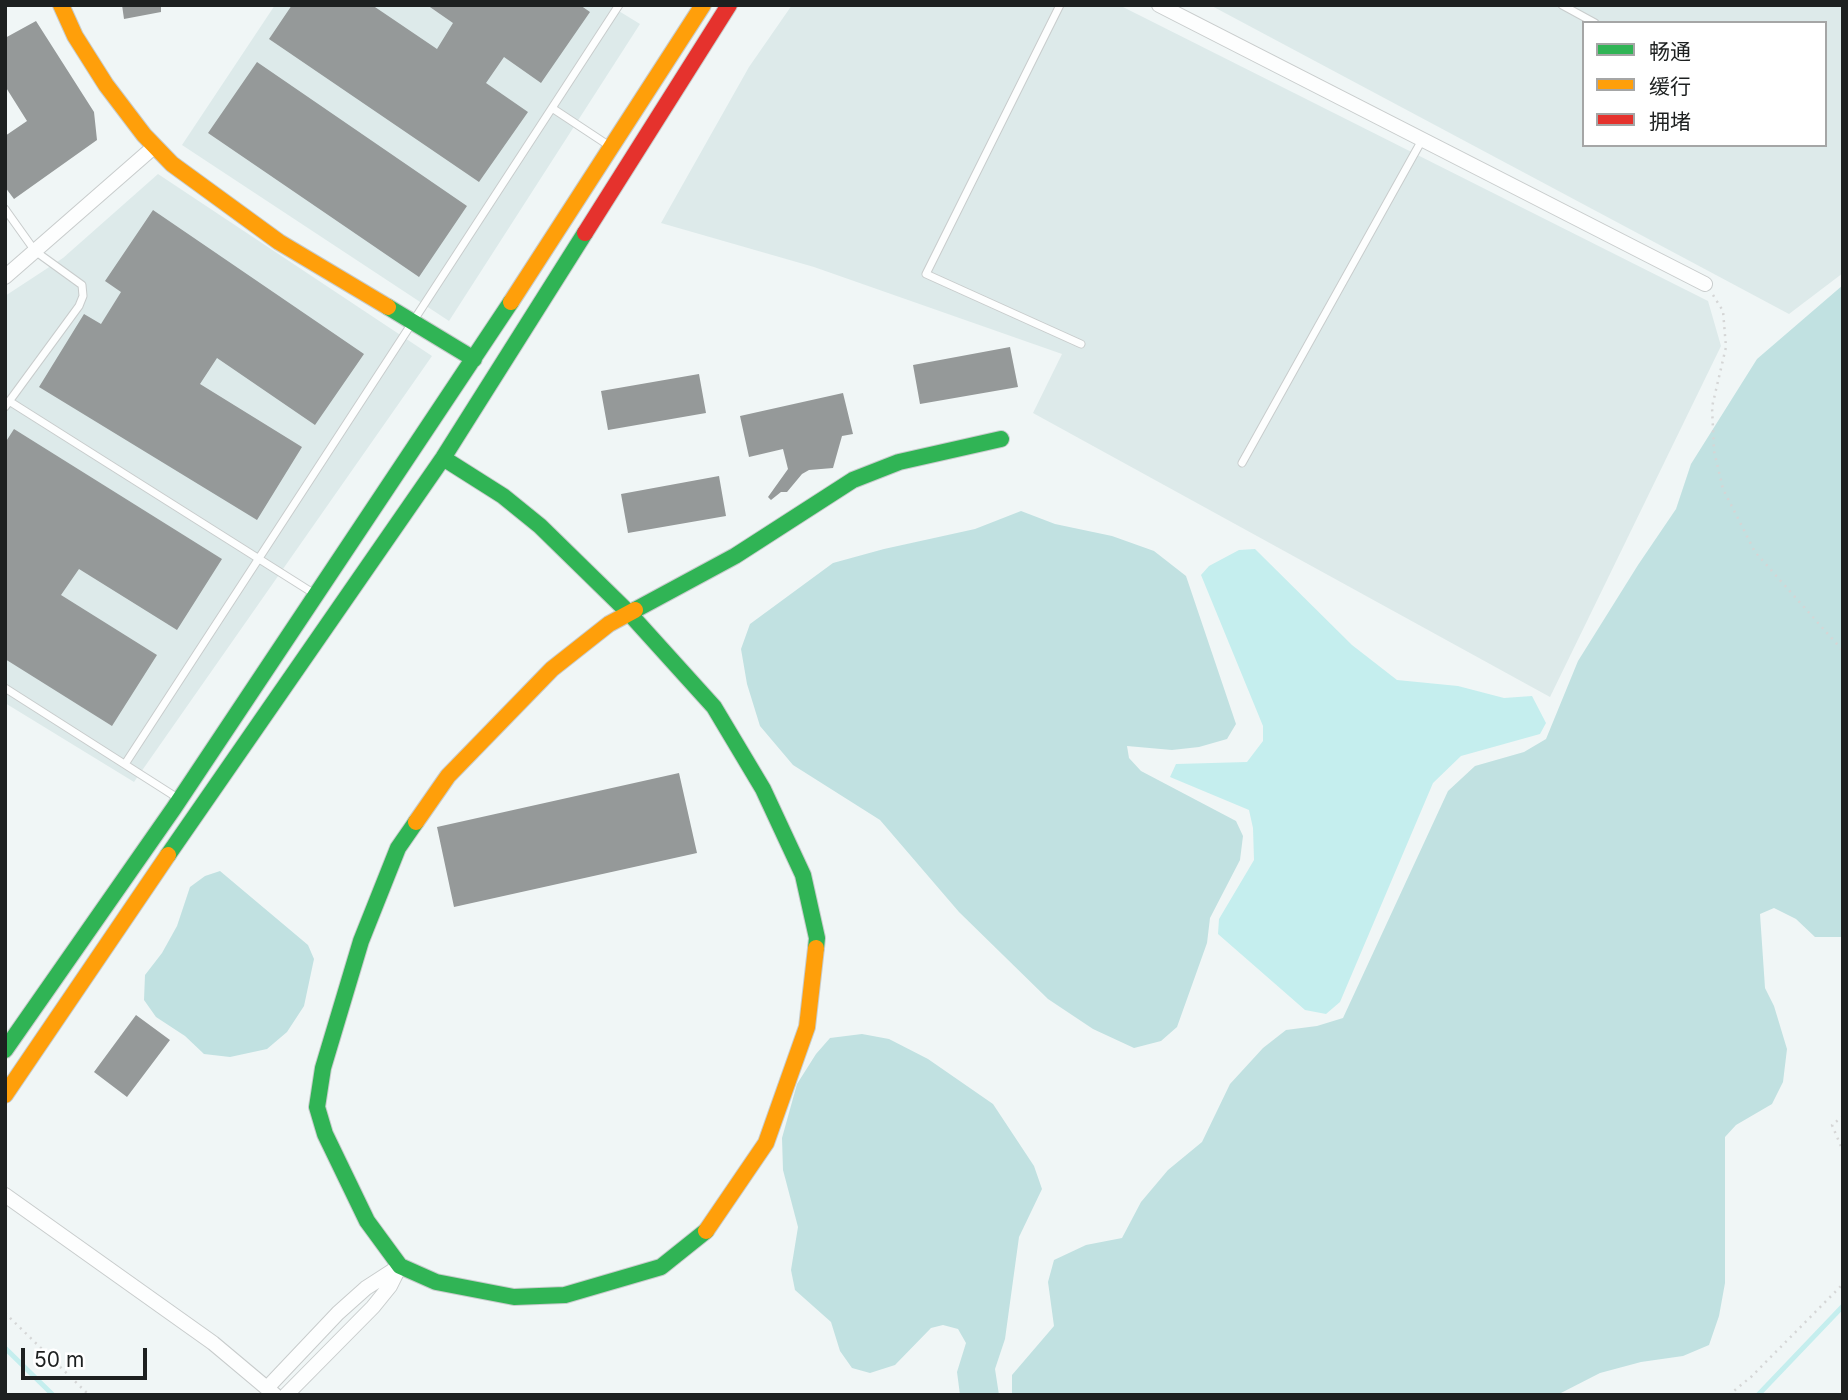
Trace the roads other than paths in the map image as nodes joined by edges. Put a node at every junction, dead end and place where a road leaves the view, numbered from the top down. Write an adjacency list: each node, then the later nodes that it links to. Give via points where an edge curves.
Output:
1 (61, 5): 11 (main road, via 106,85)
2 (619, 5): 9 (lane)
3 (704, 5): 12 (main road)
4 (729, 5): 22 (main road)
5 (1060, 5): 18 (lane, via 926,275)
6 (1159, 5): 10 (street)
7 (1562, 5): 8 (lane)
8 (1591, 21)
9 (552, 108): 12 (lane); 17 (lane)
10 (1422, 139): 16 (street); 23 (lane)
11 (155, 146): 14 (street); 17 (main road, via 172,164 279,242)
12 (611, 147): 19 (main road)
13 (5, 209): 14 (lane)
14 (35, 251): 15 (street); 20 (lane, via 82,285 83,296)
15 (5, 277)
16 (1704, 284)
17 (412, 324): 19 (main road); 24 (lane)
18 (1082, 344)
19 (474, 359): 25 (main road)
20 (7, 404): 24 (lane)
21 (1001, 439): 26 (main road, via 899,463 853,480 735,556)
22 (443, 458): 26 (main road, via 540,526); 31 (main road)
23 (1242, 463)
24 (259, 559): 25 (lane); 28 (lane)
25 (316, 595): 29 (main road)
26 (629, 613): 33 (main road, via 552,669 448,776 398,848 361,941 323,1068 317,1107 325,1134 367,1221); 33 (main road, via 714,707 763,789 803,875 817,938 807,1027 765,1143 707,1230 661,1267 565,1295 514,1297 436,1282)
27 (5, 688): 28 (lane)
28 (125, 764): 29 (lane)
29 (180, 800): 30 (main road)
30 (5, 1050)
31 (5, 1095)
32 (5, 1195): 34 (street, via 213,1343)
33 (400, 1266): 34 (street, via 347,1305); 35 (street, via 373,1307)
34 (271, 1391)
35 (286, 1395)

